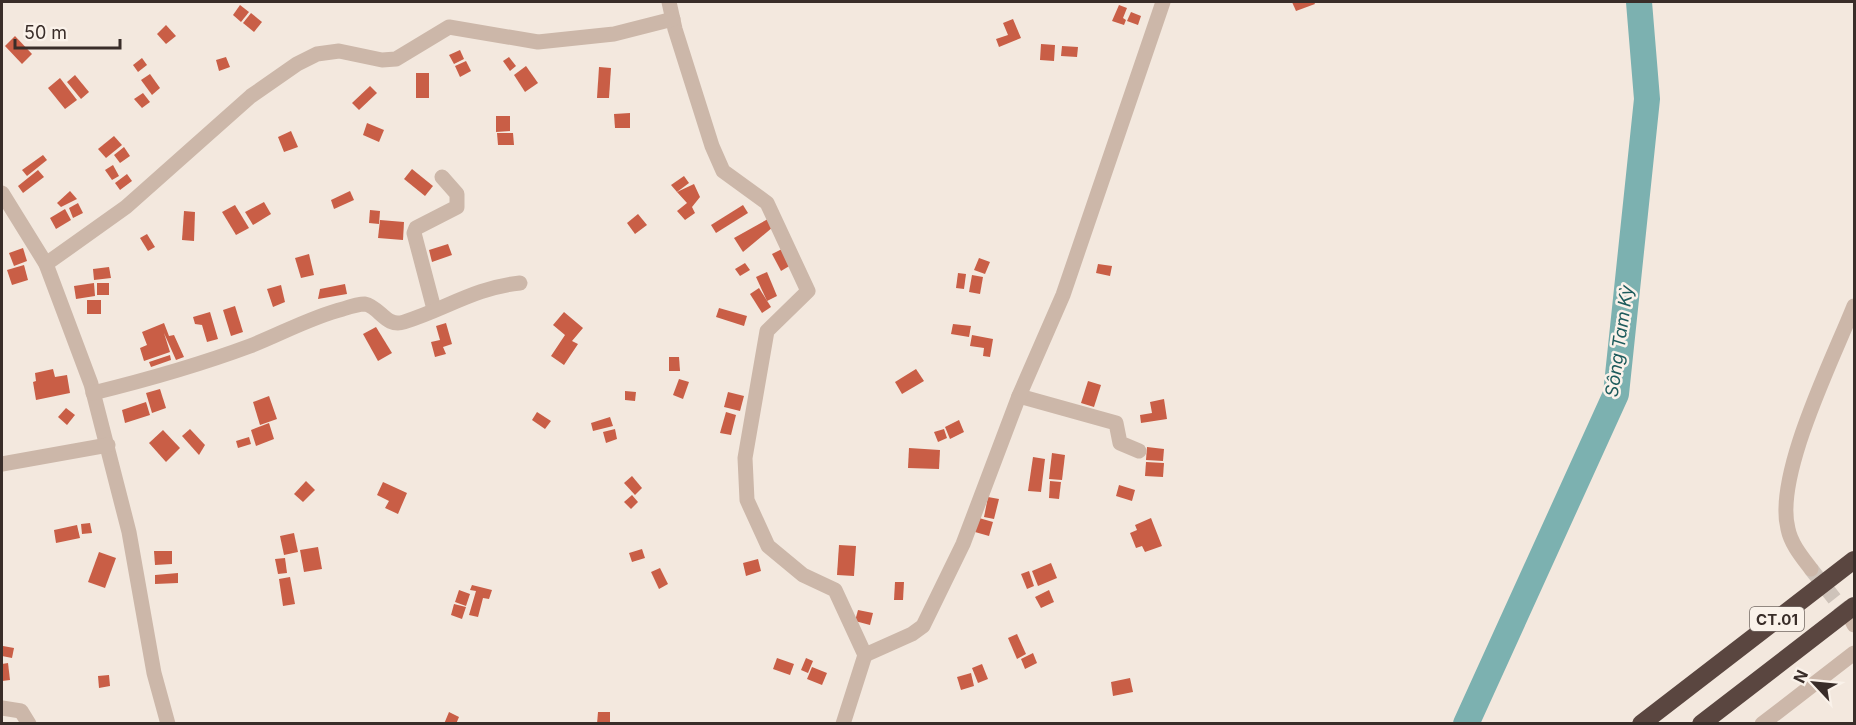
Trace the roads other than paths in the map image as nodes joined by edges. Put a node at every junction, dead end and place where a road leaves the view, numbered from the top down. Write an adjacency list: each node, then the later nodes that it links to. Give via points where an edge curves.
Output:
1 (669, 2): 3 (street)
2 (1163, 2): 11 (street, via 1062,295)
3 (673, 19): 6 (street, via 614,34 538,42 448,27 396,59 339,51 316,54 251,96 126,207); 19 (street, via 723,171 767,203 808,291 767,331 745,458 747,500 768,546 803,574 835,590)
4 (442, 177): 9 (street, via 457,194 457,207 416,228 414,233)
5 (2, 193): 6 (street)
6 (46, 264): 10 (street)
7 (520, 283): 9 (street, via 484,290)
8 (1854, 306): 16 (street, via 1811,412 1786,495 1788,530)
9 (434, 309): 10 (street, via 396,323 368,305 340,309 251,346)
10 (93, 393): 12 (street)
11 (1019, 396): 13 (street, via 1116,423 1120,443); 19 (street, via 963,544 923,626)
12 (108, 445): 14 (street); 22 (street, via 129,532 154,673)
13 (1139, 451)
14 (2, 464)
15 (1854, 560): 24 (highway, CT.01)
16 (1811, 569)
17 (1854, 617): 25 (highway, CT.01)
18 (1854, 653): 26 (street)
19 (865, 655): 23 (street)
20 (2, 708): 21 (street, via 21,711)
21 (29, 723)
22 (168, 723)
23 (843, 723)
24 (1641, 723)
25 (1701, 723)
26 (1762, 723)

